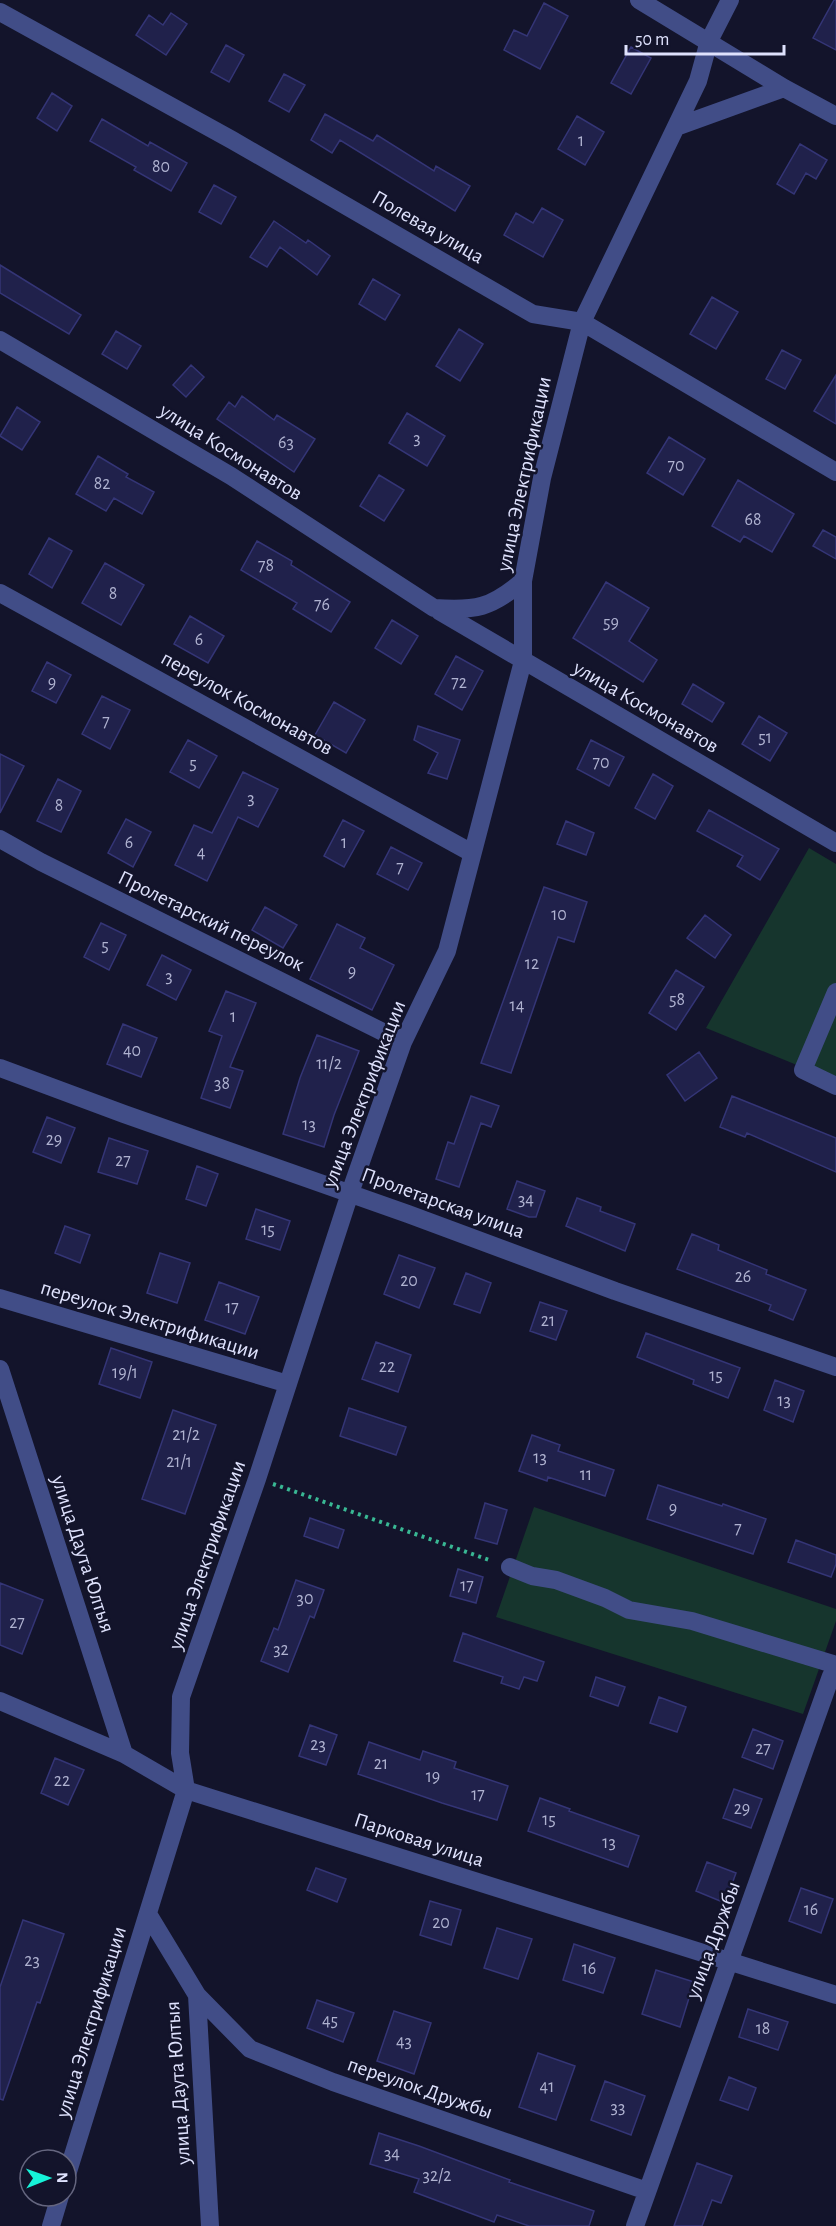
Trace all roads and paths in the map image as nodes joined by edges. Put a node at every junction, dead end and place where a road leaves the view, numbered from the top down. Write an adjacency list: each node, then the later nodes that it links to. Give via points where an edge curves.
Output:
1 (639, 0): 4 (street)
2 (730, 0): 4 (street, улица Электрификации)
3 (0, 12): 8 (street, Полевая улица, via 232,140 533,314)
4 (709, 41): 5 (street); 7 (street, улица Электрификации, via 698,81)
5 (784, 88): 6 (street); 7 (street)
6 (836, 116)
7 (676, 127): 8 (street, улица Электрификации)
8 (582, 322): 10 (street, Полевая улица); 11 (street, улица Электрификации, via 542,477)
9 (0, 340): 13 (street, улица Космонавтов, via 231,476)
10 (836, 471)
11 (523, 581): 13 (street, улица Космонавтов, via 507,595 484,606 465,610); 14 (street, улица Электрификации)
12 (0, 593): 17 (street, переулок Космонавтов)
13 (434, 608): 14 (street, улица Космонавтов)
14 (523, 661): 16 (street, улица Космонавтов); 17 (street, улица Электрификации)
15 (0, 839): 19 (street, Пролетарский переулок)
16 (836, 843)
17 (472, 853): 19 (street, улица Электрификации, via 447,951)
18 (836, 992): 21 (street, via 802,1070)
19 (403, 1042): 22 (street, улица Электрификации)
20 (0, 1068): 22 (street, Пролетарская улица)
21 (836, 1086)
22 (350, 1193): 24 (street, Пролетарская улица); 26 (street, улица Электрификации)
23 (0, 1298): 26 (street, переулок Электрификации)
24 (836, 1367)
25 (0, 1369): 32 (street, улица Даута Юлтыя)
26 (288, 1384): 27 (street, улица Электрификации)
27 (257, 1479): 28 (path); 33 (street, улица Электрификации, via 181,1697 180,1753)
28 (510, 1567): 29 (street, via 556,1580 629,1610 692,1621)
29 (836, 1665)
30 (836, 1671): 35 (street, улица Дружбы)
31 (0, 1701): 32 (street, Парковая улица)
32 (124, 1754): 33 (street, Парковая улица)
33 (186, 1790): 34 (street, улица Электрификации); 35 (street, Парковая улица)
34 (148, 1914): 36 (street, улица Даута Юлтыя); 38 (street, улица Электрификации)
35 (730, 1962): 37 (street, Парковая улица); 39 (street, улица Дружбы)
36 (197, 1995): 39 (street, переулок Дружбы, via 250,2049 333,2082); 42 (street, улица Даута Юлтыя)
37 (836, 1995)
38 (75, 2148)
39 (647, 2191): 43 (street, улица Дружбы)
40 (56, 2208): 41 (street)
41 (51, 2226)
42 (210, 2226)
43 (635, 2226)

